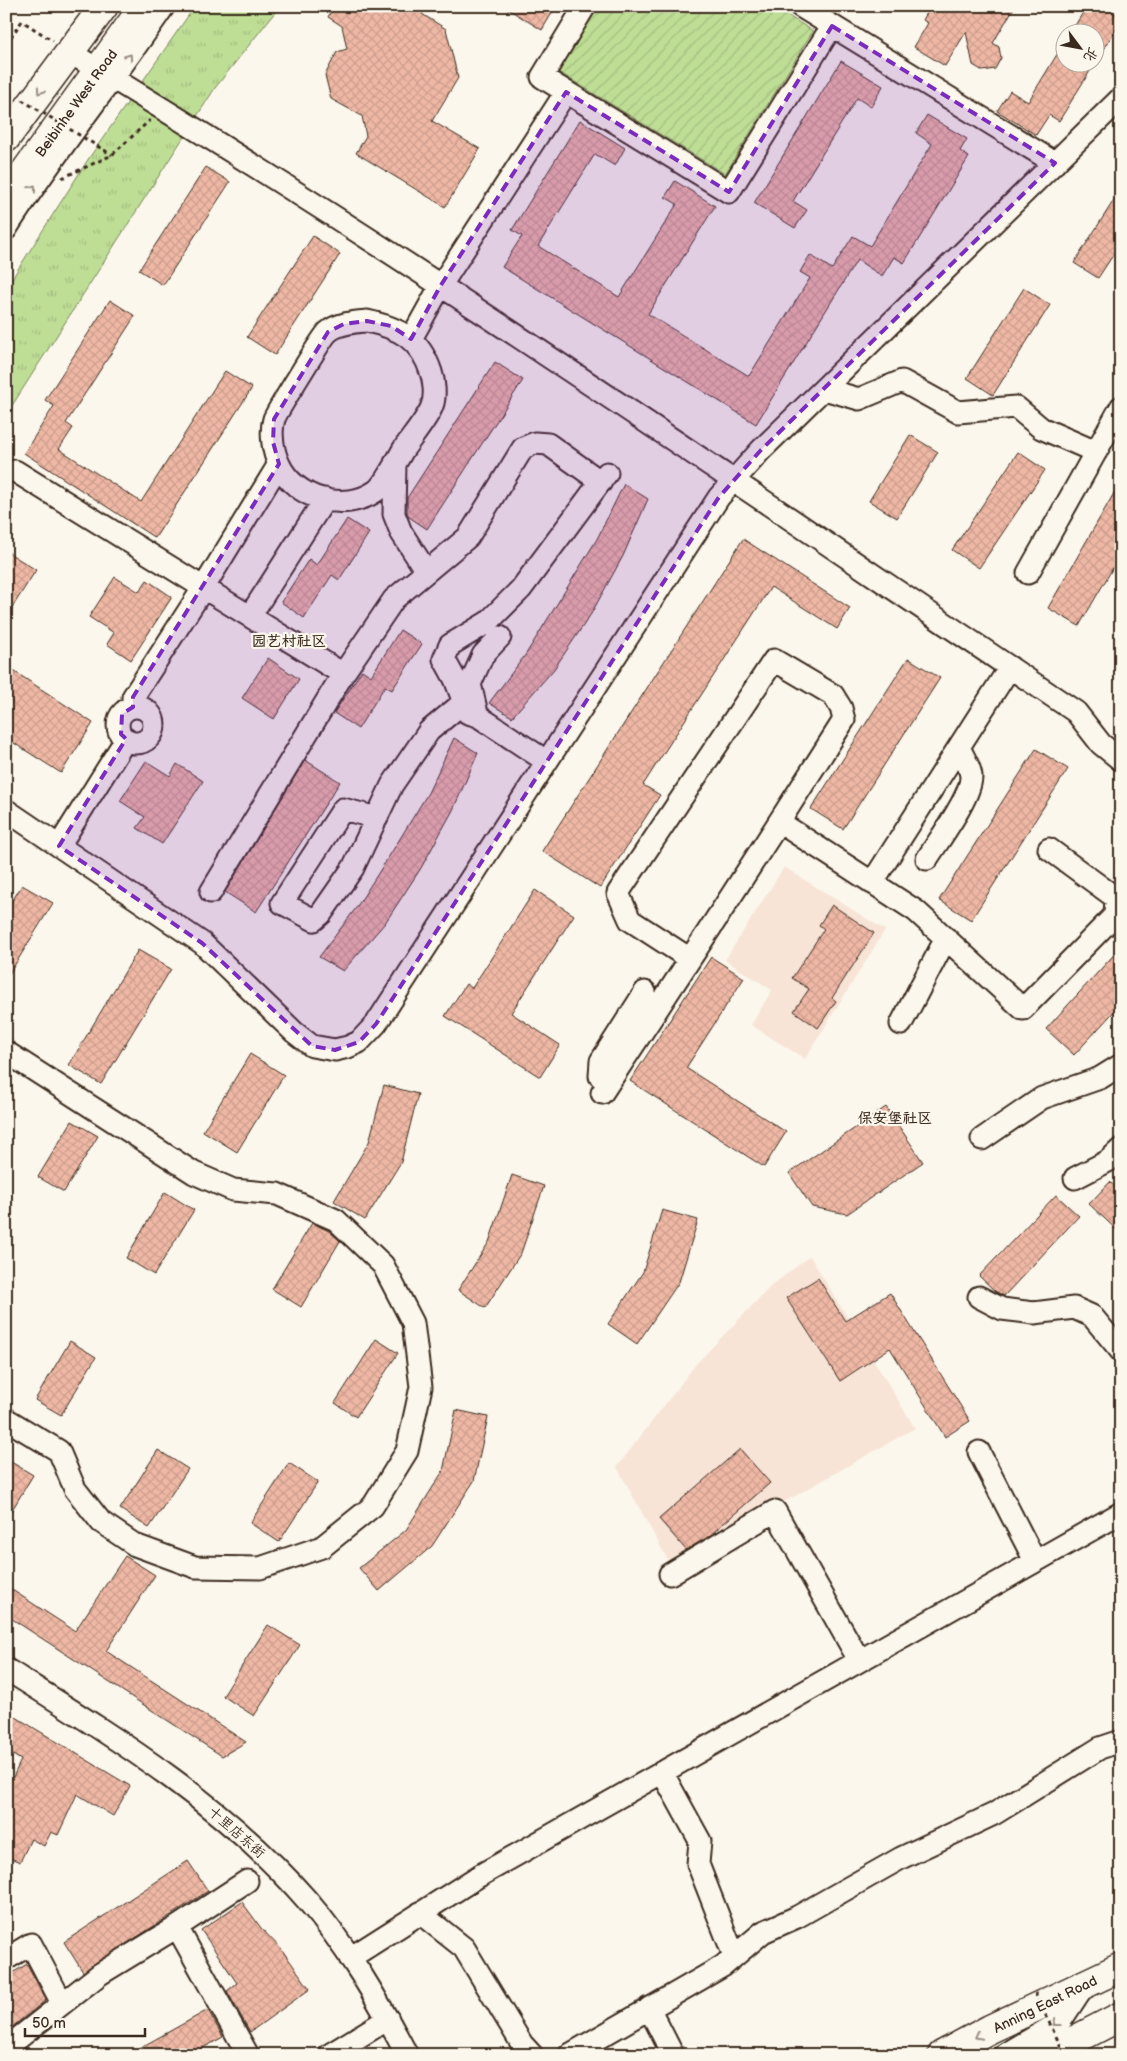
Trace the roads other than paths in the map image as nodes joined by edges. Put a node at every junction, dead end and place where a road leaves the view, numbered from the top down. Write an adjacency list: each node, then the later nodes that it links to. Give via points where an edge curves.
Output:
1 (104, 6): 8 (main road)
2 (109, 6): 9 (main road, via 96,55)
3 (144, 6): 9 (main road, Beibinhe West Road)
4 (164, 6): 9 (street, one-way to 4)
5 (585, 6): 10 (street, via 542,77)
6 (800, 6): 7 (street)
7 (832, 26): 10 (street, via 729,192); 13 (street)
8 (69, 52): 9 (street); 12 (main road, one-way to 12)
9 (107, 75): 14 (main road, Beibinhe West Road); 15 (street, one-way to 9); 16 (street)
10 (566, 92): 16 (street)
11 (1121, 98): 13 (street)
12 (6, 138)
13 (1054, 163): 18 (street)
14 (6, 198)
15 (6, 228)
16 (441, 285): 17 (street); 24 (street)
17 (411, 339): 21 (street, via 426,358 434,381 433,405); 22 (street, via 391,326 367,321 344,324 328,332 274,419 273,442)
18 (824, 389): 20 (street, via 859,399 902,381 958,412 1016,407 1042,428); 24 (street)
19 (1121, 407): 20 (street)
20 (1096, 452): 27 (street)
21 (395, 463): 25 (street, via 377,490 356,500); 26 (street, via 394,514 401,532)
22 (279, 464): 25 (street, via 292,483 311,496); 28 (street)
23 (15, 471): 28 (street)
24 (733, 482): 31 (street); 38 (street, via 719,497)
25 (325, 500): 29 (street)
26 (426, 571): 32 (street, via 394,599); 34 (street, via 468,537 523,448 535,443 548,444 604,477 521,589 488,622 450,645 444,660)
27 (1028, 573)
28 (204, 587): 29 (street); 33 (street, via 133,697)
29 (250, 616): 32 (street)
30 (500, 638): 34 (street, via 483,655 470,684)
31 (1010, 667): 36 (street); 37 (street, via 1076,712 1101,744)
32 (343, 674): 46 (street)
33 (133, 707): 35 (street, via 122,714 119,721 118,728); 35 (street, via 147,710 152,715 154,728 151,735 140,742)
34 (471, 709): 38 (street); 40 (street, via 430,731 392,785)
35 (126, 739): 42 (street)
36 (959, 747): 44 (street, via 971,780 965,797); 45 (street)
37 (1121, 760)
38 (546, 761): 42 (street, via 376,1024 359,1042 335,1050 312,1046 202,943)
39 (6, 810): 42 (street)
40 (377, 818): 40 (street, via 353,868 321,914 314,920 282,903 343,809)
41 (779, 822): 45 (street); 48 (street); 48 (street, via 844,720 833,695 774,660 618,893 630,920)
42 (59, 846)
43 (1049, 849): 47 (street, via 1116,898 1115,915 1023,1009)
44 (926, 859)
45 (872, 883): 47 (street, via 916,911)
46 (211, 892)
47 (946, 938): 50 (street)
48 (690, 959): 49 (street, via 605,1089 600,1076 601,1061)
49 (645, 992)
50 (901, 1024)
51 (6, 1052): 58 (street, via 194,1173 234,1190 277,1194 336,1220 383,1265 413,1323 421,1387 407,1451 373,1506 322,1547 260,1568 196,1567 135,1545 101,1522 75,1489 59,1452)
52 (1121, 1065): 53 (street, via 1100,1078 1042,1098)
53 (982, 1139)
54 (1121, 1149): 55 (street, via 1108,1161)
55 (1075, 1178)
56 (979, 1297): 57 (street, via 1002,1309 1034,1313 1074,1308 1092,1316)
57 (1121, 1351)
58 (6, 1419)
59 (979, 1452): 61 (street)
60 (1121, 1513): 61 (street)
61 (1035, 1561): 63 (street)
62 (670, 1574): 63 (street, via 775,1511)
63 (859, 1660): 66 (street)
64 (6, 1669): 71 (street, 十里店东街, via 130,1747 182,1784 264,1855 306,1900)
65 (1121, 1740): 70 (street, via 1100,1748 994,1814 901,1858 797,1917 763,1932)
66 (662, 1772): 68 (street); 70 (street, via 700,1841 698,1864)
67 (247, 1881): 69 (street)
68 (420, 1913): 71 (street); 83 (street, via 464,1948 522,2044)
69 (177, 1927): 75 (street, via 100,1974); 80 (street)
70 (734, 1956): 76 (street, via 723,1966)
71 (350, 1958): 78 (street, 十里店东街)
72 (6, 1959): 75 (street, via 31,1944)
73 (1121, 1967): 74 (main road, Anning East Road)
74 (1085, 1984): 86 (main road, Anning East Road, one-way to 86); 87 (street, one-way to 87, via 1060,2022)
75 (62, 2003): 79 (street)
76 (649, 2008): 84 (street); 85 (street)
77 (1121, 2016): 88 (main road)
78 (388, 2019): 81 (street); 82 (street, 十里店东街)
79 (6, 2048)
80 (248, 2055)
81 (329, 2055)
82 (407, 2055)
83 (532, 2055)
84 (568, 2055)
85 (673, 2055)
86 (942, 2055)
87 (1004, 2055)
88 (1046, 2055)

